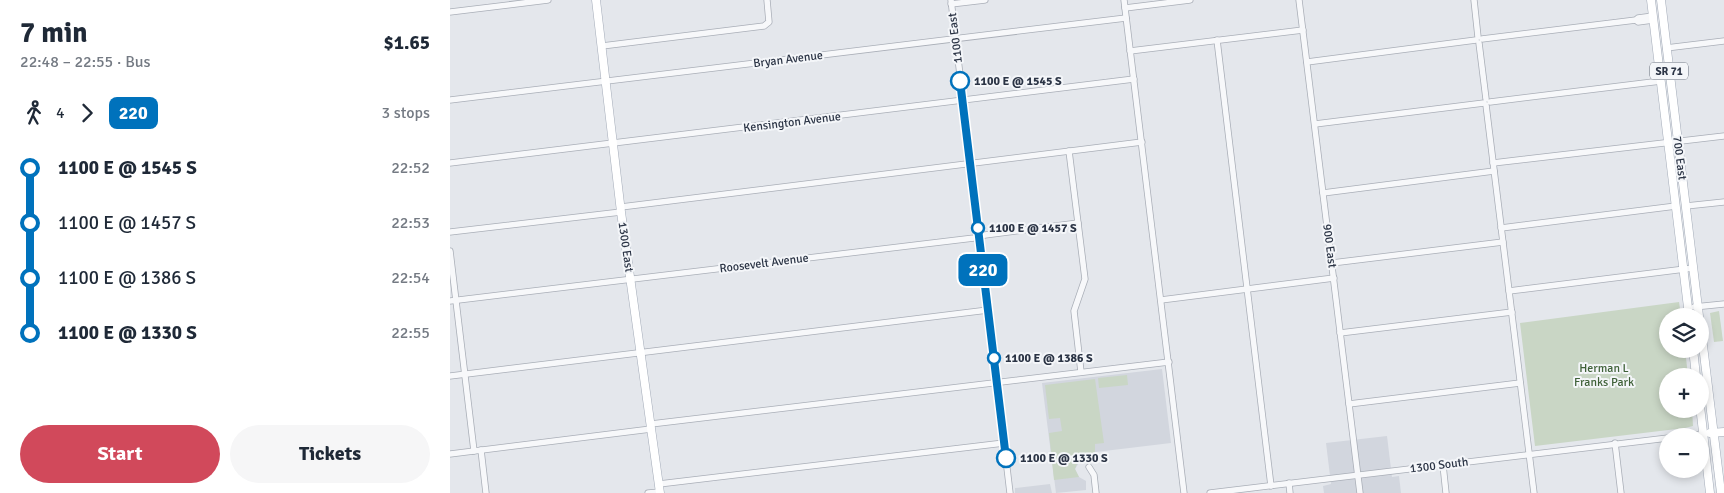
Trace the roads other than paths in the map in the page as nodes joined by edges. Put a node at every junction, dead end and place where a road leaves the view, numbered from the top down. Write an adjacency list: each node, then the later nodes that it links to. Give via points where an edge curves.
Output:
1 (548, 0): 13 (street)
2 (596, 0): 21 (main road, 1300 East)
3 (767, 0): 21 (street, via 769,22 764,26)
4 (986, 0): 11 (street)
5 (1124, 0): 12 (street)
6 (1190, 0): 12 (street)
7 (1299, 0): 16 (street, 900 East)
8 (1474, 0): 19 (street)
9 (1651, 0): 15 (main road, 700 East / SR 71)
10 (1660, 0): 22 (main road, 700 East / SR 71)
11 (951, 2): 17 (street, 1100 East)
12 (1125, 8): 14 (street)
13 (450, 12)
14 (1126, 18): 17 (street, Bryan Avenue); 23 (street)
15 (1653, 18): 19 (street); 27 (main road, 700 East / SR 71)
16 (1303, 30): 18 (street); 24 (street, 900 East)
17 (955, 39): 26 (street, Bryan Avenue); 29 (street, 1100 East)
18 (1217, 40): 23 (street); 58 (street)
19 (1479, 40): 24 (street); 30 (street)
20 (1724, 41): 22 (street)
21 (602, 46): 26 (main road, 1300 East)
22 (1666, 48): 33 (main road, 700 East / SR 71)
23 (1130, 50): 25 (street)
24 (1307, 62): 31 (street, 900 East)
25 (1134, 79): 29 (street, Kensington Avenue); 34 (street)
26 (606, 81): 28 (street, Bryan Avenue); 36 (main road, 1300 East)
27 (1661, 81): 30 (street); 35 (main road, 700 East / SR 71)
28 (450, 100)
29 (963, 101): 36 (street, Kensington Avenue); 40 (street, 1100 East)
30 (1487, 102): 31 (street); 39 (street)
31 (1315, 124): 42 (street, 900 East)
32 (1724, 136): 33 (street)
33 (1678, 141): 35 (street); 45 (main road, 700 East / SR 71)
34 (1142, 142): 37 (street); 61 (street)
35 (1668, 142): 39 (street); 44 (main road, 700 East / SR 71)
36 (613, 144): 38 (street, Kensington Avenue); 46 (main road, 1300 East)
37 (1069, 151): 40 (street); 47 (street)
38 (450, 163)
39 (1493, 163): 41 (street)
40 (970, 164): 46 (street); 50 (street, 1100 East)
41 (1494, 171): 42 (street); 48 (street)
42 (1323, 193): 53 (street, 900 East)
43 (1724, 202): 45 (street)
44 (1676, 206): 48 (street); 55 (main road, 700 East / SR 71)
45 (1686, 206): 54 (main road, 700 East / SR 71)
46 (621, 209): 49 (street); 57 (main road, 1300 East)
47 (1078, 223): 50 (street, Roosevelt Avenue); 71 (street, via 1085,282 1074,311)
48 (1501, 228): 51 (street)
49 (450, 232)
50 (979, 236): 57 (street, Roosevelt Avenue); 65 (street, 1100 East)
51 (1503, 242): 53 (street); 59 (street)
52 (450, 251): 60 (street)
53 (1332, 263): 56 (street, 900 East)
54 (1694, 268): 55 (street); 63 (main road, 700 East / SR 71)
55 (1684, 269): 59 (street); 64 (main road, 700 East / SR 71)
56 (1334, 278): 58 (street); 67 (street, 900 East)
57 (631, 279): 60 (street, Roosevelt Avenue); 68 (main road, 1300 East)
58 (1247, 289): 61 (street); 93 (street)
59 (1509, 291): 66 (street)
60 (453, 300): 72 (street)
61 (1161, 300): 70 (street)
62 (1724, 304): 63 (street)
63 (1698, 307)
64 (1689, 308)
65 (988, 310): 68 (street); 74 (street, 1100 East)
66 (1512, 312): 67 (street); 75 (street)
67 (1340, 333): 76 (street, 900 East)
68 (641, 352): 72 (street); 77 (main road, 1300 East)
69 (1705, 358): 80 (main road)
70 (1169, 362): 71 (street); 100 (street)
71 (1082, 372): 74 (street)
72 (464, 374): 73 (street); 85 (street)
73 (450, 376)
74 (997, 382): 77 (street); 82 (street, 1100 East)
75 (1520, 383): 76 (street); 87 (street)
76 (1349, 404): 90 (street, 900 East)
77 (651, 427): 84 (street); 94 (main road, 1300 East)
78 (1724, 432): 80 (main road)
79 (1709, 433): 80 (main road)
80 (1714, 433): 108 (main road)
81 (1659, 439): 83 (street, 1300 South)
82 (1004, 443): 94 (street); 98 (street, 1100 East)
83 (1615, 443): 87 (street, 1300 South); 106 (street)
84 (481, 450): 85 (street); 96 (street)
85 (474, 451): 86 (street)
86 (450, 454)
87 (1529, 454): 88 (street, 1300 South); 105 (street)
88 (1443, 465): 90 (street, 1300 South); 104 (street)
89 (1089, 467): 99 (street, via 1094,475)
90 (1358, 475): 92 (street, 1300 South); 103 (street, 900 East)
91 (1708, 478): 107 (main road)
92 (1288, 483): 93 (street, 1300 South); 102 (street)
93 (1270, 486): 95 (street, 1300 South)
94 (660, 490): 97 (street)
95 (1239, 491): 101 (street, 1300 South)
96 (486, 493)
97 (648, 493)
98 (1010, 493)
99 (1096, 493)
100 (1184, 493)
101 (1210, 493)
102 (1290, 493)
103 (1360, 493)
104 (1446, 493)
105 (1534, 493)
106 (1621, 493)
107 (1710, 493)
108 (1721, 493)

